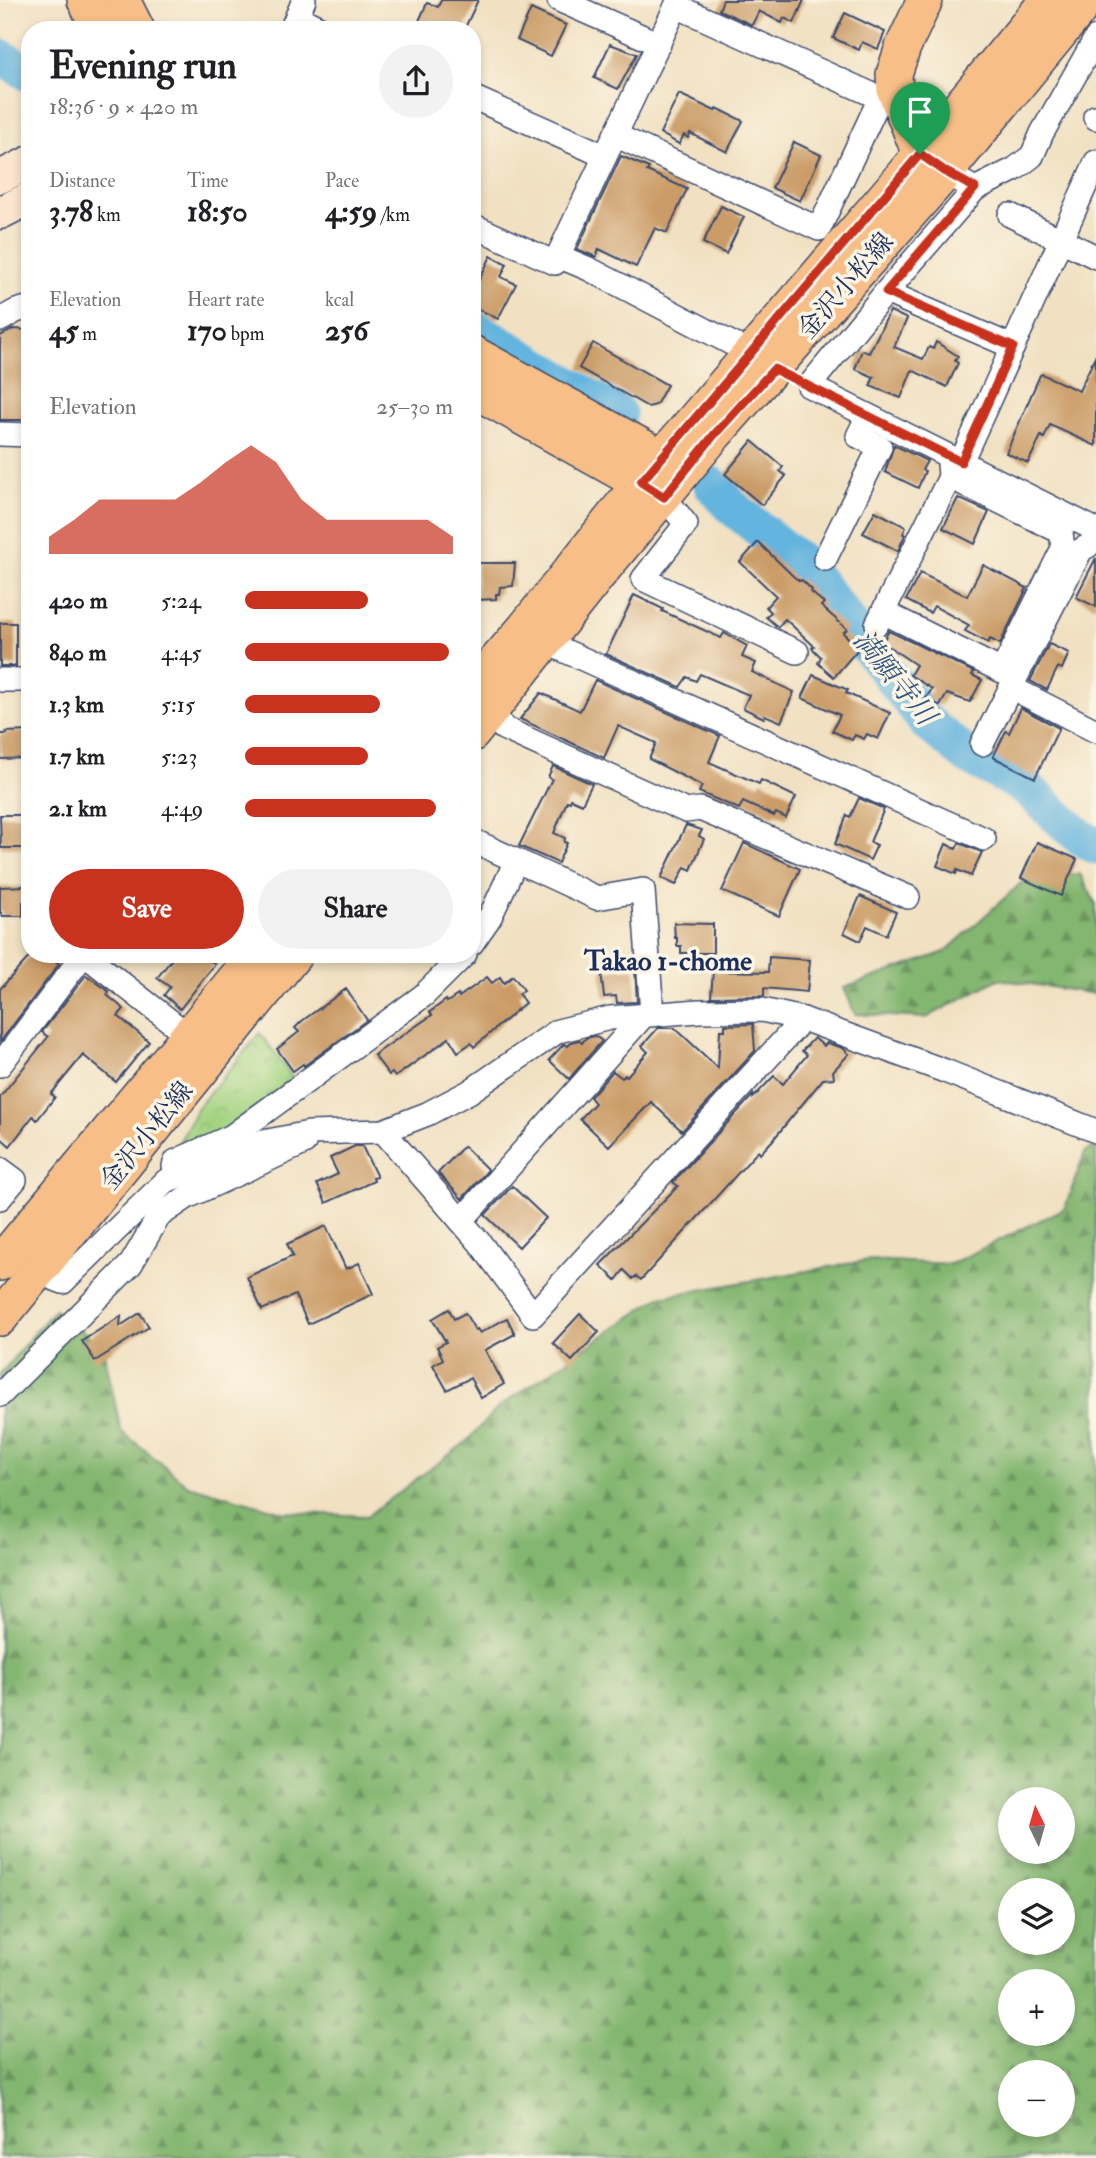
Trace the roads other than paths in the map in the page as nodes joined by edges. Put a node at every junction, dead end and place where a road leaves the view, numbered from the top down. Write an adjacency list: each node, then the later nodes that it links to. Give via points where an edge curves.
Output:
1 (85, 0): 8 (main road)
2 (122, 0): 9 (main road)
3 (559, 0): 11 (street)
4 (925, 0): 12 (main road)
5 (1048, 0): 18 (main road, 金沢小松線)
6 (1087, 0): 18 (main road, 金沢小松線)
7 (678, 3): 11 (street); 12 (street)
8 (96, 21)
9 (132, 21)
10 (1096, 38): 18 (street, via 1032,156 1015,169)
11 (659, 44): 14 (street)
12 (887, 95): 14 (street, via 819,229); 18 (main road)
13 (481, 101): 15 (street)
14 (615, 135): 15 (street)
15 (605, 156): 25 (street)
16 (1096, 162): 24 (street)
17 (21, 166): 19 (street)
18 (947, 172): 27 (street); 32 (main road, 金沢小松線)
19 (0, 177)
20 (21, 202): 21 (street)
21 (0, 213)
22 (1010, 215): 24 (street)
23 (481, 229): 25 (street, via 555,263)
24 (1061, 241): 26 (street); 30 (street)
25 (558, 256): 32 (street)
26 (1096, 257)
27 (886, 292): 30 (street); 33 (street)
28 (21, 310): 29 (street)
29 (0, 320)
30 (1013, 347): 38 (street)
31 (481, 359): 39 (main road)
32 (762, 361): 33 (street); 39 (main road, 金沢小松線)
33 (809, 386): 35 (street)
34 (481, 393): 39 (main road)
35 (868, 416): 38 (street); 41 (street, via 858,436 880,447)
36 (0, 434): 37 (street)
37 (21, 435)
38 (954, 465): 38 (street, via 880,619 1002,671 1063,548 1061,532); 40 (street)
39 (663, 477): 42 (main road, 金沢小松線, via 598,575); 43 (street, via 686,524 643,579); 47 (main road, 金沢小松線, via 524,629)
40 (1091, 537): 46 (street)
41 (825, 559)
42 (545, 642): 48 (main road, 金沢小松線); 52 (street)
43 (797, 652)
44 (0, 680): 45 (street)
45 (21, 680)
46 (1012, 688): 50 (street); 51 (street)
47 (481, 694)
48 (481, 696)
49 (481, 702): 55 (street, via 503,728 685,811 700,809)
50 (1096, 731)
51 (982, 744)
52 (984, 839)
53 (481, 844): 54 (street)
54 (516, 861): 56 (street); 62 (street, via 597,898 643,890)
55 (908, 897)
56 (481, 930)
57 (77, 963): 65 (street)
58 (96, 963): 64 (street)
59 (248, 963): 64 (main road, 金沢小松線)
60 (288, 963): 74 (main road, 金沢小松線)
61 (456, 963): 70 (street, via 424,995 232,1136 176,1161)
62 (648, 1015): 63 (street, via 762,1010); 66 (street, via 610,1018 558,1031 469,1092); 72 (street)
63 (803, 1019): 67 (street); 72 (street, via 533,1315)
64 (188, 1035): 73 (main road, 金沢小松線)
65 (0, 1065)
66 (383, 1131): 68 (street); 72 (street)
67 (1096, 1131)
68 (326, 1133): 70 (street, via 263,1142); 76 (street, via 187,1197 159,1216 131,1264)
69 (0, 1169): 71 (street, via 15,1180)
70 (166, 1181): 74 (street, via 63,1282)
71 (0, 1198)
72 (461, 1221)
73 (4, 1250)
74 (37, 1272): 75 (main road, 金沢小松線)
75 (0, 1318)
76 (0, 1395)

